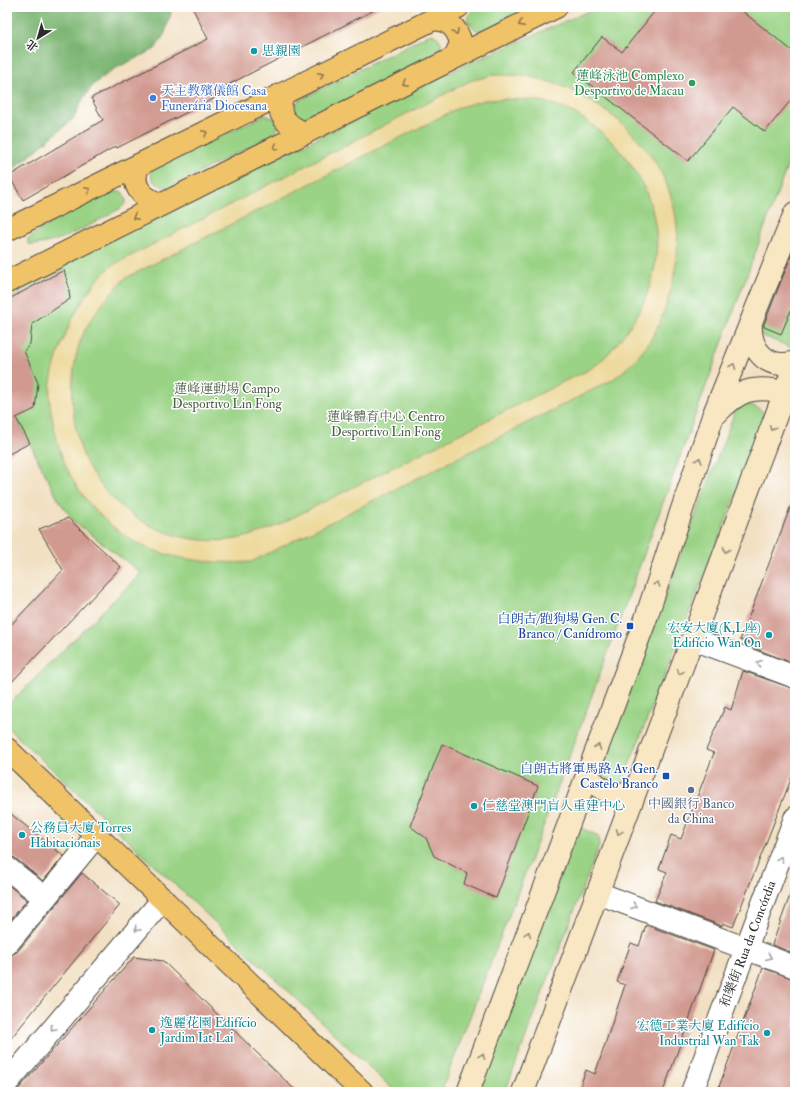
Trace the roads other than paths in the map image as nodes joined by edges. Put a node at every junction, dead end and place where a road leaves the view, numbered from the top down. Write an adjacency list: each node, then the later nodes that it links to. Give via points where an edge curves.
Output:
1 (458, 7): 3 (main road)
2 (556, 7): 4 (main road, one-way to 4)
3 (434, 19): 4 (main road, one-way to 4, via 446,21 455,29 461,43); 5 (main road, one-way to 3)
4 (455, 57): 6 (main road, one-way to 6)
5 (284, 94): 6 (main road, via 280,104 282,117 294,129); 7 (main road, one-way to 5)
6 (305, 133): 8 (main road, one-way to 8)
7 (139, 165): 8 (main road, via 135,178 139,189 147,199); 9 (main road, one-way to 7)
8 (160, 204): 13 (main road, one-way to 13)
9 (53, 207): 11 (main road); 12 (main road)
10 (795, 213): 16 (main road)
11 (7, 230)
12 (7, 239)
13 (76, 248): 14 (main road); 15 (main road)
14 (7, 270)
15 (7, 282)
16 (751, 323): 17 (main road, via 750,334 759,353 767,360 777,363); 20 (main road, one-way to 16)
17 (795, 362)
18 (795, 365): 19 (main road)
19 (790, 393): 20 (main road, via 766,388 746,390 729,399); 21 (main road, one-way to 21)
20 (713, 416): 24 (main road, one-way to 20, via 645,621)
21 (693, 638): 22 (street, one-way to 21); 25 (main road, one-way to 25)
22 (795, 677)
23 (7, 749): 27 (main road)
24 (587, 775): 25 (main road, via 603,791 613,795); 37 (main road, one-way to 24)
25 (635, 792): 29 (main road, one-way to 29)
26 (795, 818): 33 (street, 和樂街 Rua da Concórdia, one-way to 26)
27 (97, 835): 30 (street); 31 (main road)
28 (7, 868): 30 (street)
29 (598, 893): 33 (street, one-way to 33); 38 (main road)
30 (45, 898): 32 (street)
31 (163, 899): 35 (street, one-way to 35); 36 (main road)
32 (7, 944)
33 (746, 948): 34 (street, one-way to 34); 39 (street, 和樂街 Rua da Concórdia)
34 (795, 967)
35 (7, 1083)
36 (362, 1092)
37 (468, 1092)
38 (523, 1092)
39 (692, 1092)

